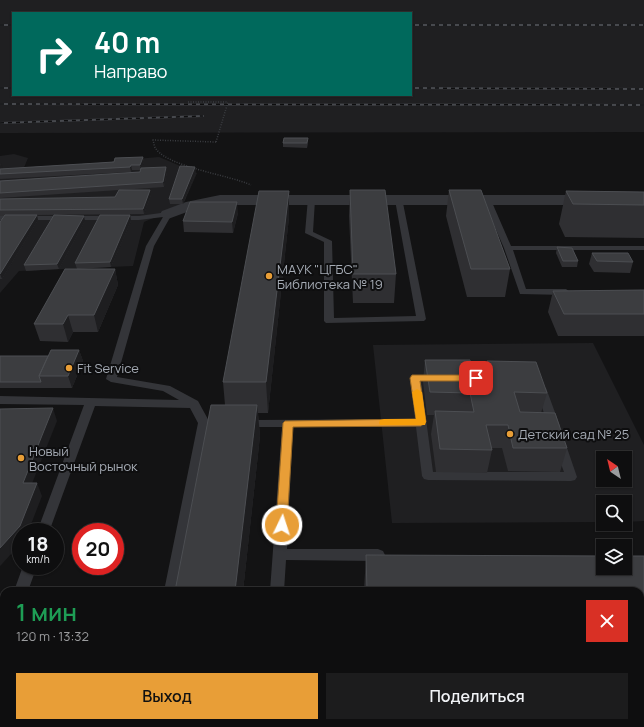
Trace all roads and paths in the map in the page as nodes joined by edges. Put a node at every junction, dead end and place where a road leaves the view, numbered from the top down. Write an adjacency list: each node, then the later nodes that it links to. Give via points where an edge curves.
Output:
1 (188, 102): 2 (path, bridge, via 228,102 216,142 153,140 155,148 185,164 250,184)
2 (262, 199): 3 (street); 7 (street, via 220,200 192,205)
3 (311, 200): 4 (street); 4 (lane, via 309,233 328,241 329,321 421,319)
4 (399, 200): 5 (street)
5 (487, 200): 6 (street); 9 (lane)
6 (644, 200)
7 (168, 214): 8 (lane, via 140,218); 16 (lane, via 150,246 111,379 166,388)
8 (0, 218)
9 (508, 248): 10 (lane); 11 (lane, via 523,292)
10 (644, 248)
11 (576, 292)
12 (446, 378): 17 (lane, via 415,378)
13 (538, 378): 17 (lane, via 571,477 428,476)
14 (0, 400): 15 (lane)
15 (91, 402): 16 (lane); 20 (lane)
16 (194, 404): 25 (lane, via 208,423)
17 (421, 422): 19 (lane)
18 (235, 423): 19 (lane)
19 (288, 423): 21 (lane)
20 (46, 523)
21 (280, 554): 22 (lane); 26 (lane)
22 (390, 555)
23 (27, 575): 24 (lane)
24 (22, 587)
25 (172, 587)
26 (277, 587)

